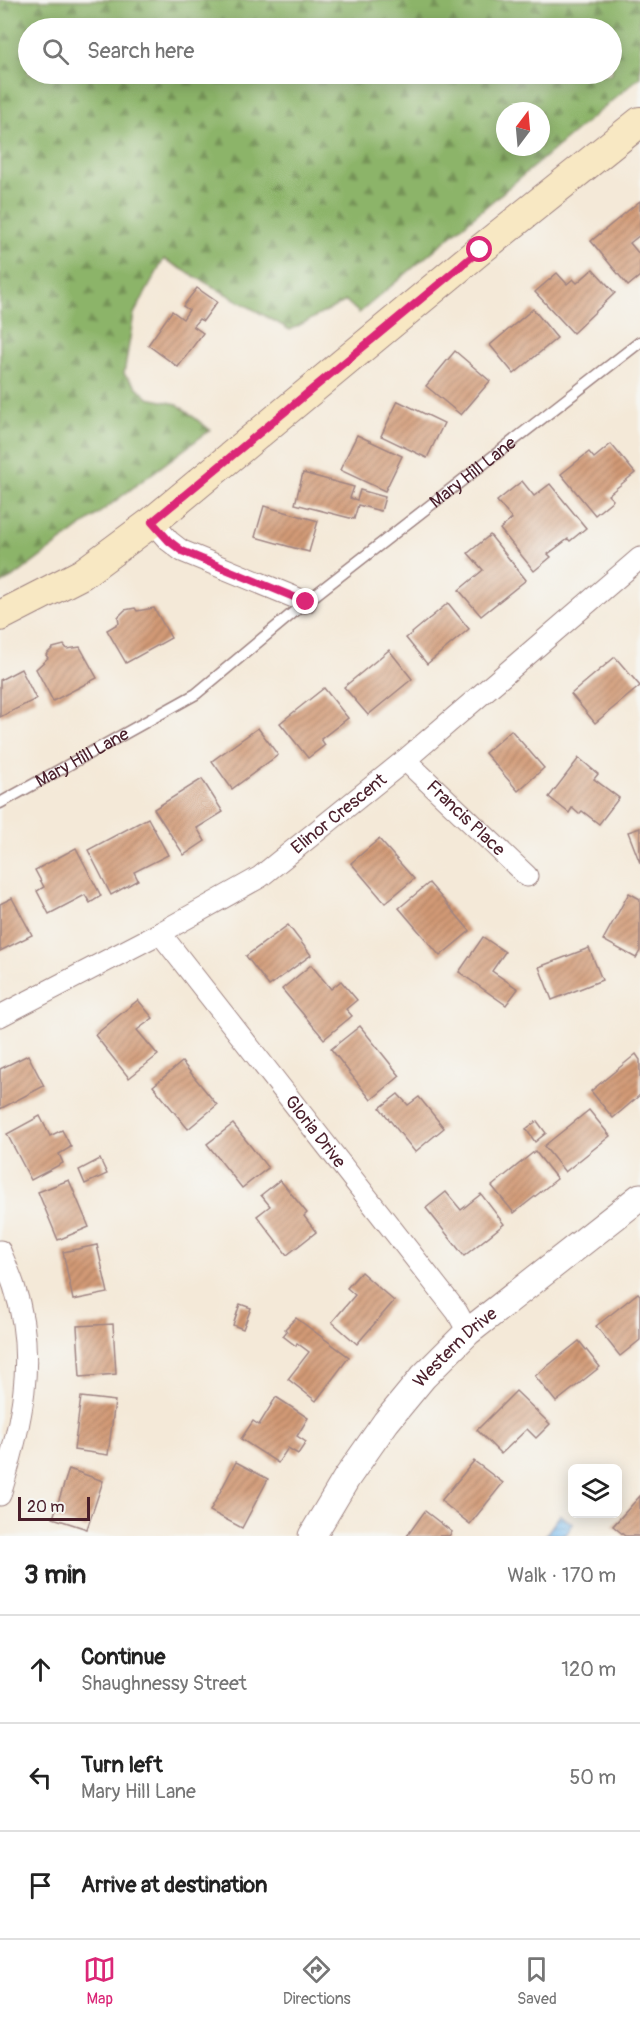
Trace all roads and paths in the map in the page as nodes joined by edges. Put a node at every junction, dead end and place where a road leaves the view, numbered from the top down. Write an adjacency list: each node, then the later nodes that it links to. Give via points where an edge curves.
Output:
1 (640, 122): 3 (main road)
2 (640, 342): 5 (lane, Mary Hill Lane)
3 (152, 522): 5 (street, via 182,551); 6 (main road, via 82,574)
4 (640, 558): 7 (street, Elinor Crescent)
5 (306, 602): 8 (lane, Mary Hill Lane, via 196,694)
6 (0, 616)
7 (405, 760): 9 (street, Francis Place); 10 (street, Elinor Crescent, via 260,877)
8 (0, 803)
9 (527, 876)
10 (160, 933): 11 (street, Elinor Crescent); 14 (street, Gloria Drive, via 457,1312)
11 (0, 1016)
12 (640, 1197): 14 (street, Western Drive)
13 (0, 1251): 15 (street, via 14,1287 27,1367 16,1443)
14 (468, 1332): 16 (street, Western Drive, via 386,1422)
15 (0, 1495)
16 (312, 1536)

